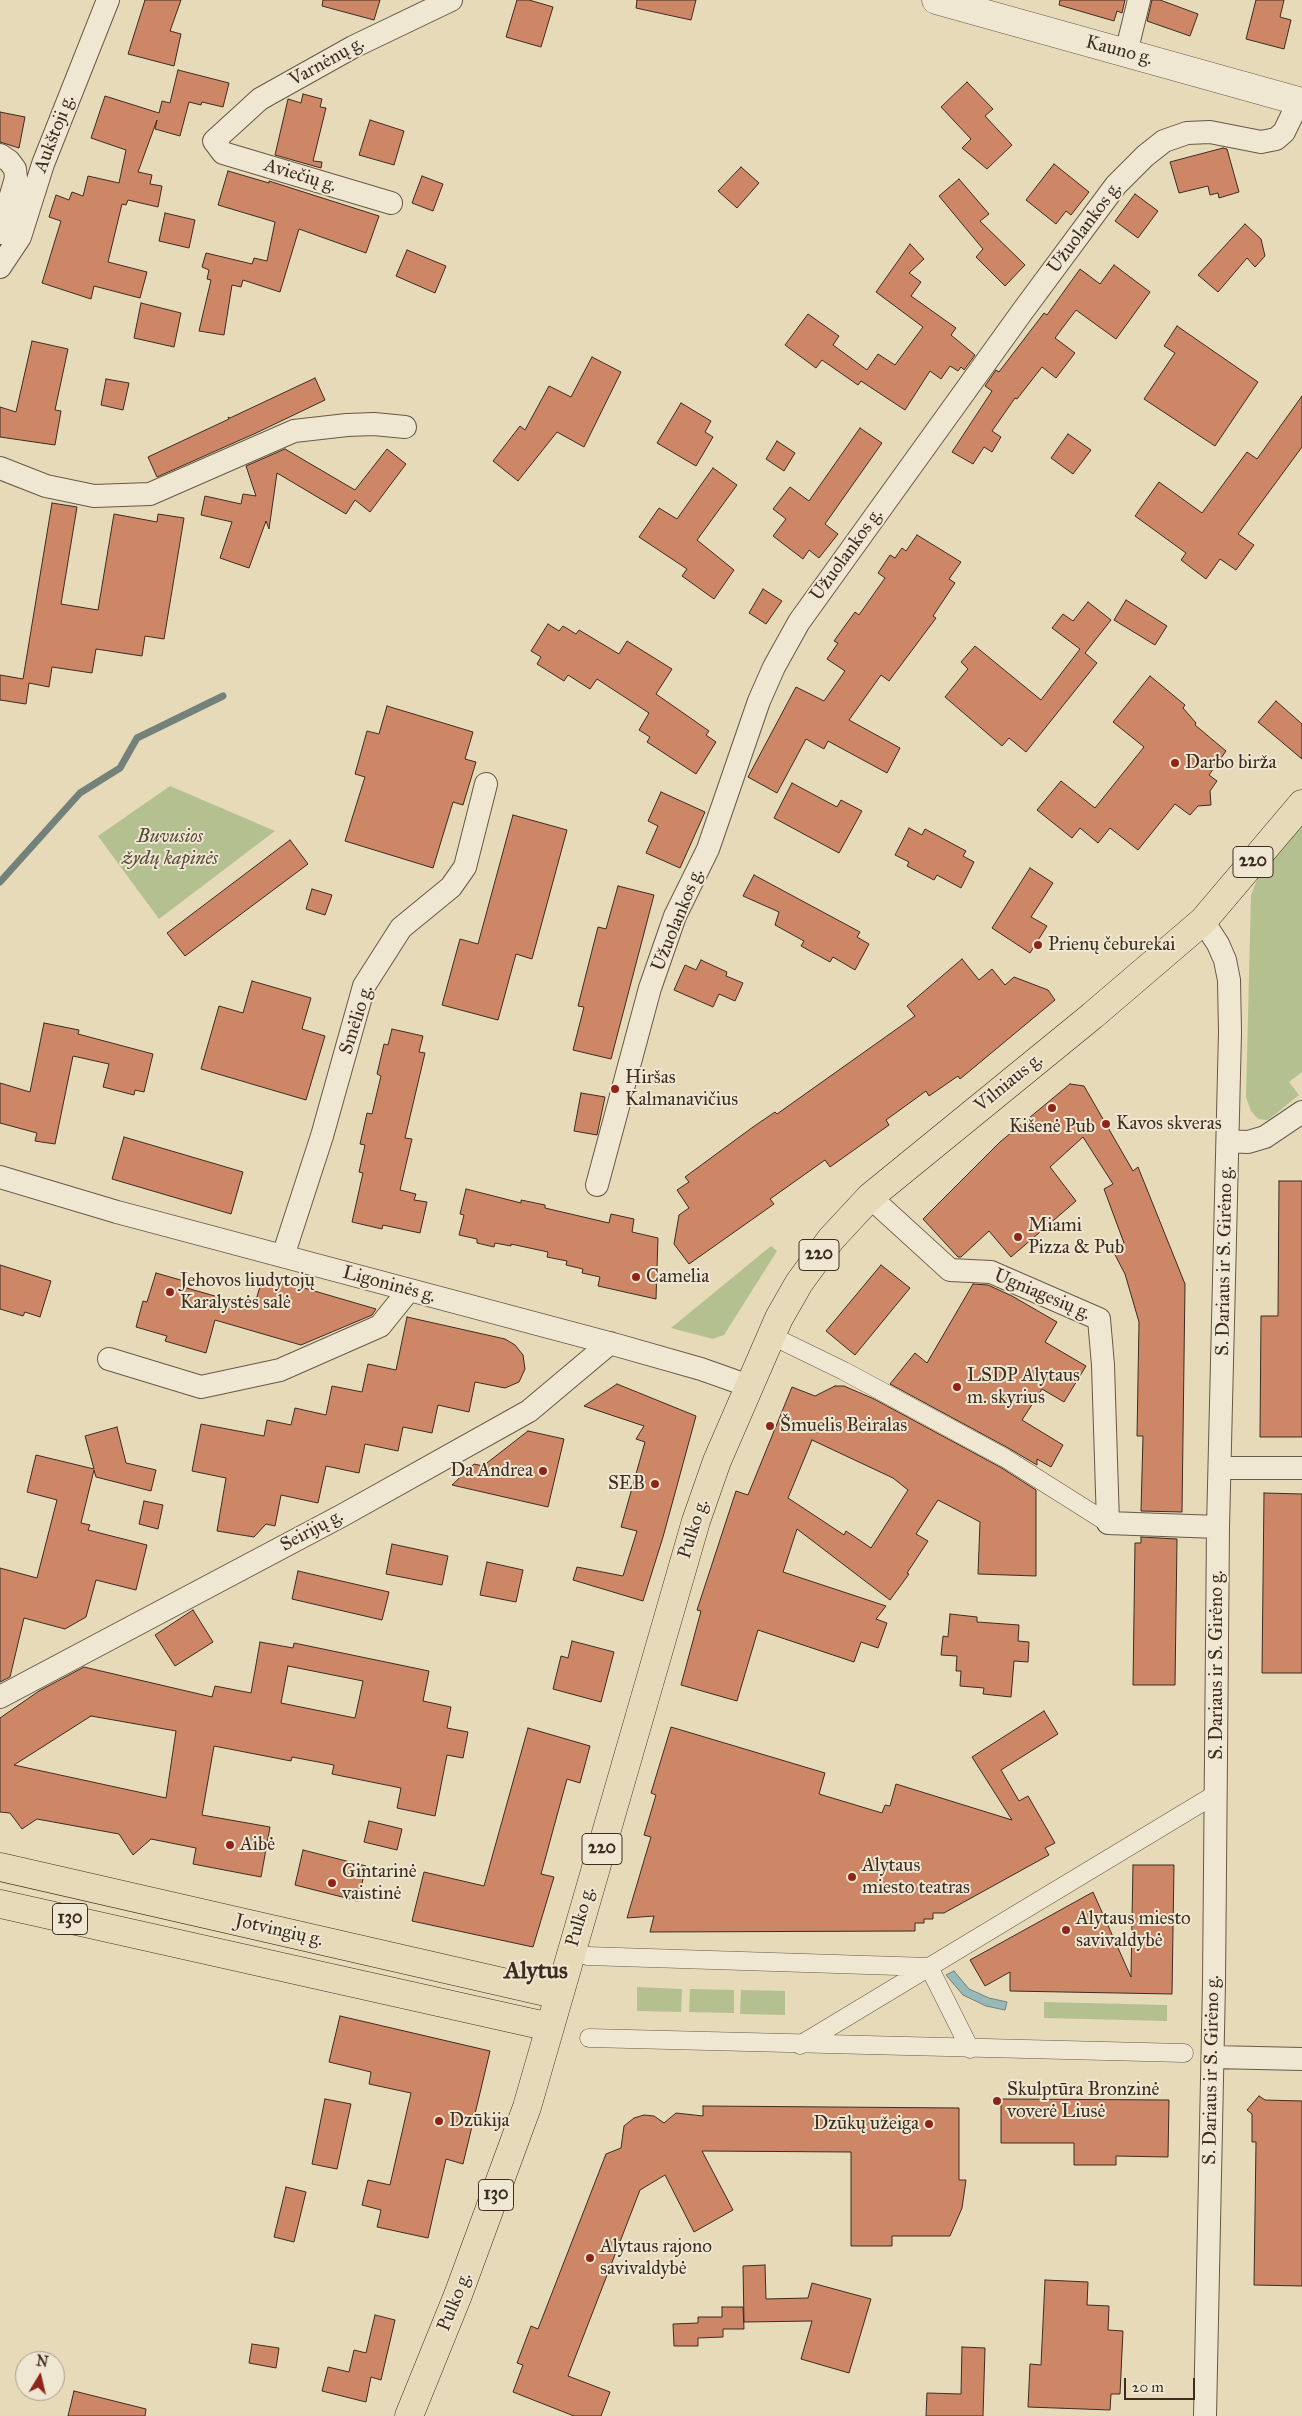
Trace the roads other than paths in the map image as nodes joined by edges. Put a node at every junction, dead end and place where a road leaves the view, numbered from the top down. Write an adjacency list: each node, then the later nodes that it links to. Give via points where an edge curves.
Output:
1 (108, 0): 11 (street, Aukštoji g., via 43,164 20,236)
2 (451, 0): 7 (street, Varnėnų g., via 353,47 260,99)
3 (936, 0): 5 (street, Kauno g.)
4 (1139, 0): 5 (street)
5 (1126, 53): 6 (street, Kauno g.)
6 (1300, 101): 20 (street, Užuolankos g., via 1284,132 1276,139 1262,142 1210,132 1187,133 1164,142 1116,185 799,622 759,701 714,833 672,925 650,988)
7 (214, 141): 9 (street, Aviečių g., via 223,153)
8 (7, 162): 10 (street, via 16,178)
9 (390, 203)
10 (0, 233)
11 (0, 267)
12 (405, 427): 13 (street, via 356,425 294,432 150,494 94,496 46,486)
13 (0, 468)
14 (486, 784): 22 (street, Smėlio g., via 465,867 451,887 401,928 364,986 322,1136)
15 (1302, 804): 16 (main road, Vilniaus g. / 220)
16 (1203, 921): 18 (street, S. Dariaus ir S. Girėno g., via 1218,944 1229,980); 21 (main road, Vilniaus g. / 220)
17 (1302, 1112): 18 (street, via 1265,1137 1248,1142)
18 (1228, 1141): 28 (street, S. Dariaus ir S. Girėno g.)
19 (0, 1177): 22 (street, Ligoninės g.)
20 (596, 1186)
21 (870, 1197): 24 (main road, Vilniaus g. / 220, via 831,1239); 30 (street, Ugniagesių g., via 950,1270 991,1272 1098,1319 1103,1365)
22 (283, 1256): 23 (street, Ligoninės g.)
23 (409, 1290): 25 (street, Ligoninės g.); 26 (street, via 380,1326 280,1370 201,1388)
24 (770, 1335): 27 (main road, Vilniaus g. / 220); 30 (street, via 1005,1458)
25 (610, 1343): 27 (street, Ligoninės g.); 32 (street, Seirijų g., via 529,1411 343,1515)
26 (109, 1359)
27 (749, 1386): 40 (main road, Pulko g. / 220, via 696,1521)
28 (1220, 1468): 29 (street); 31 (street, S. Dariaus ir S. Girėno g.)
29 (1302, 1468)
30 (1108, 1523): 31 (street)
31 (1218, 1527): 33 (street, S. Dariaus ir S. Girėno g.)
32 (0, 1697)
33 (1216, 1794): 39 (street); 46 (street, S. Dariaus ir S. Girėno g.)
34 (0, 1867): 35 (main road, Jotvingių g.)
35 (147, 1899): 37 (main road); 40 (main road, Jotvingių g.)
36 (0, 1904): 37 (main road, Jotvingių g. / 130)
37 (139, 1935): 41 (main road, Jotvingių g. / 130)
38 (587, 1956): 39 (street)
39 (929, 1968): 43 (street); 44 (street)
40 (558, 1995): 41 (main road, Pulko g. / 220)
41 (550, 2026): 48 (main road, Pulko g. / 130, via 509,2160)
42 (589, 2038): 43 (street)
43 (800, 2045): 44 (street)
44 (970, 2049): 45 (street)
45 (1184, 2053)
46 (1213, 2057): 47 (street); 49 (street, S. Dariaus ir S. Girėno g.)
47 (1302, 2058)
48 (409, 2416)
49 (1205, 2416)

